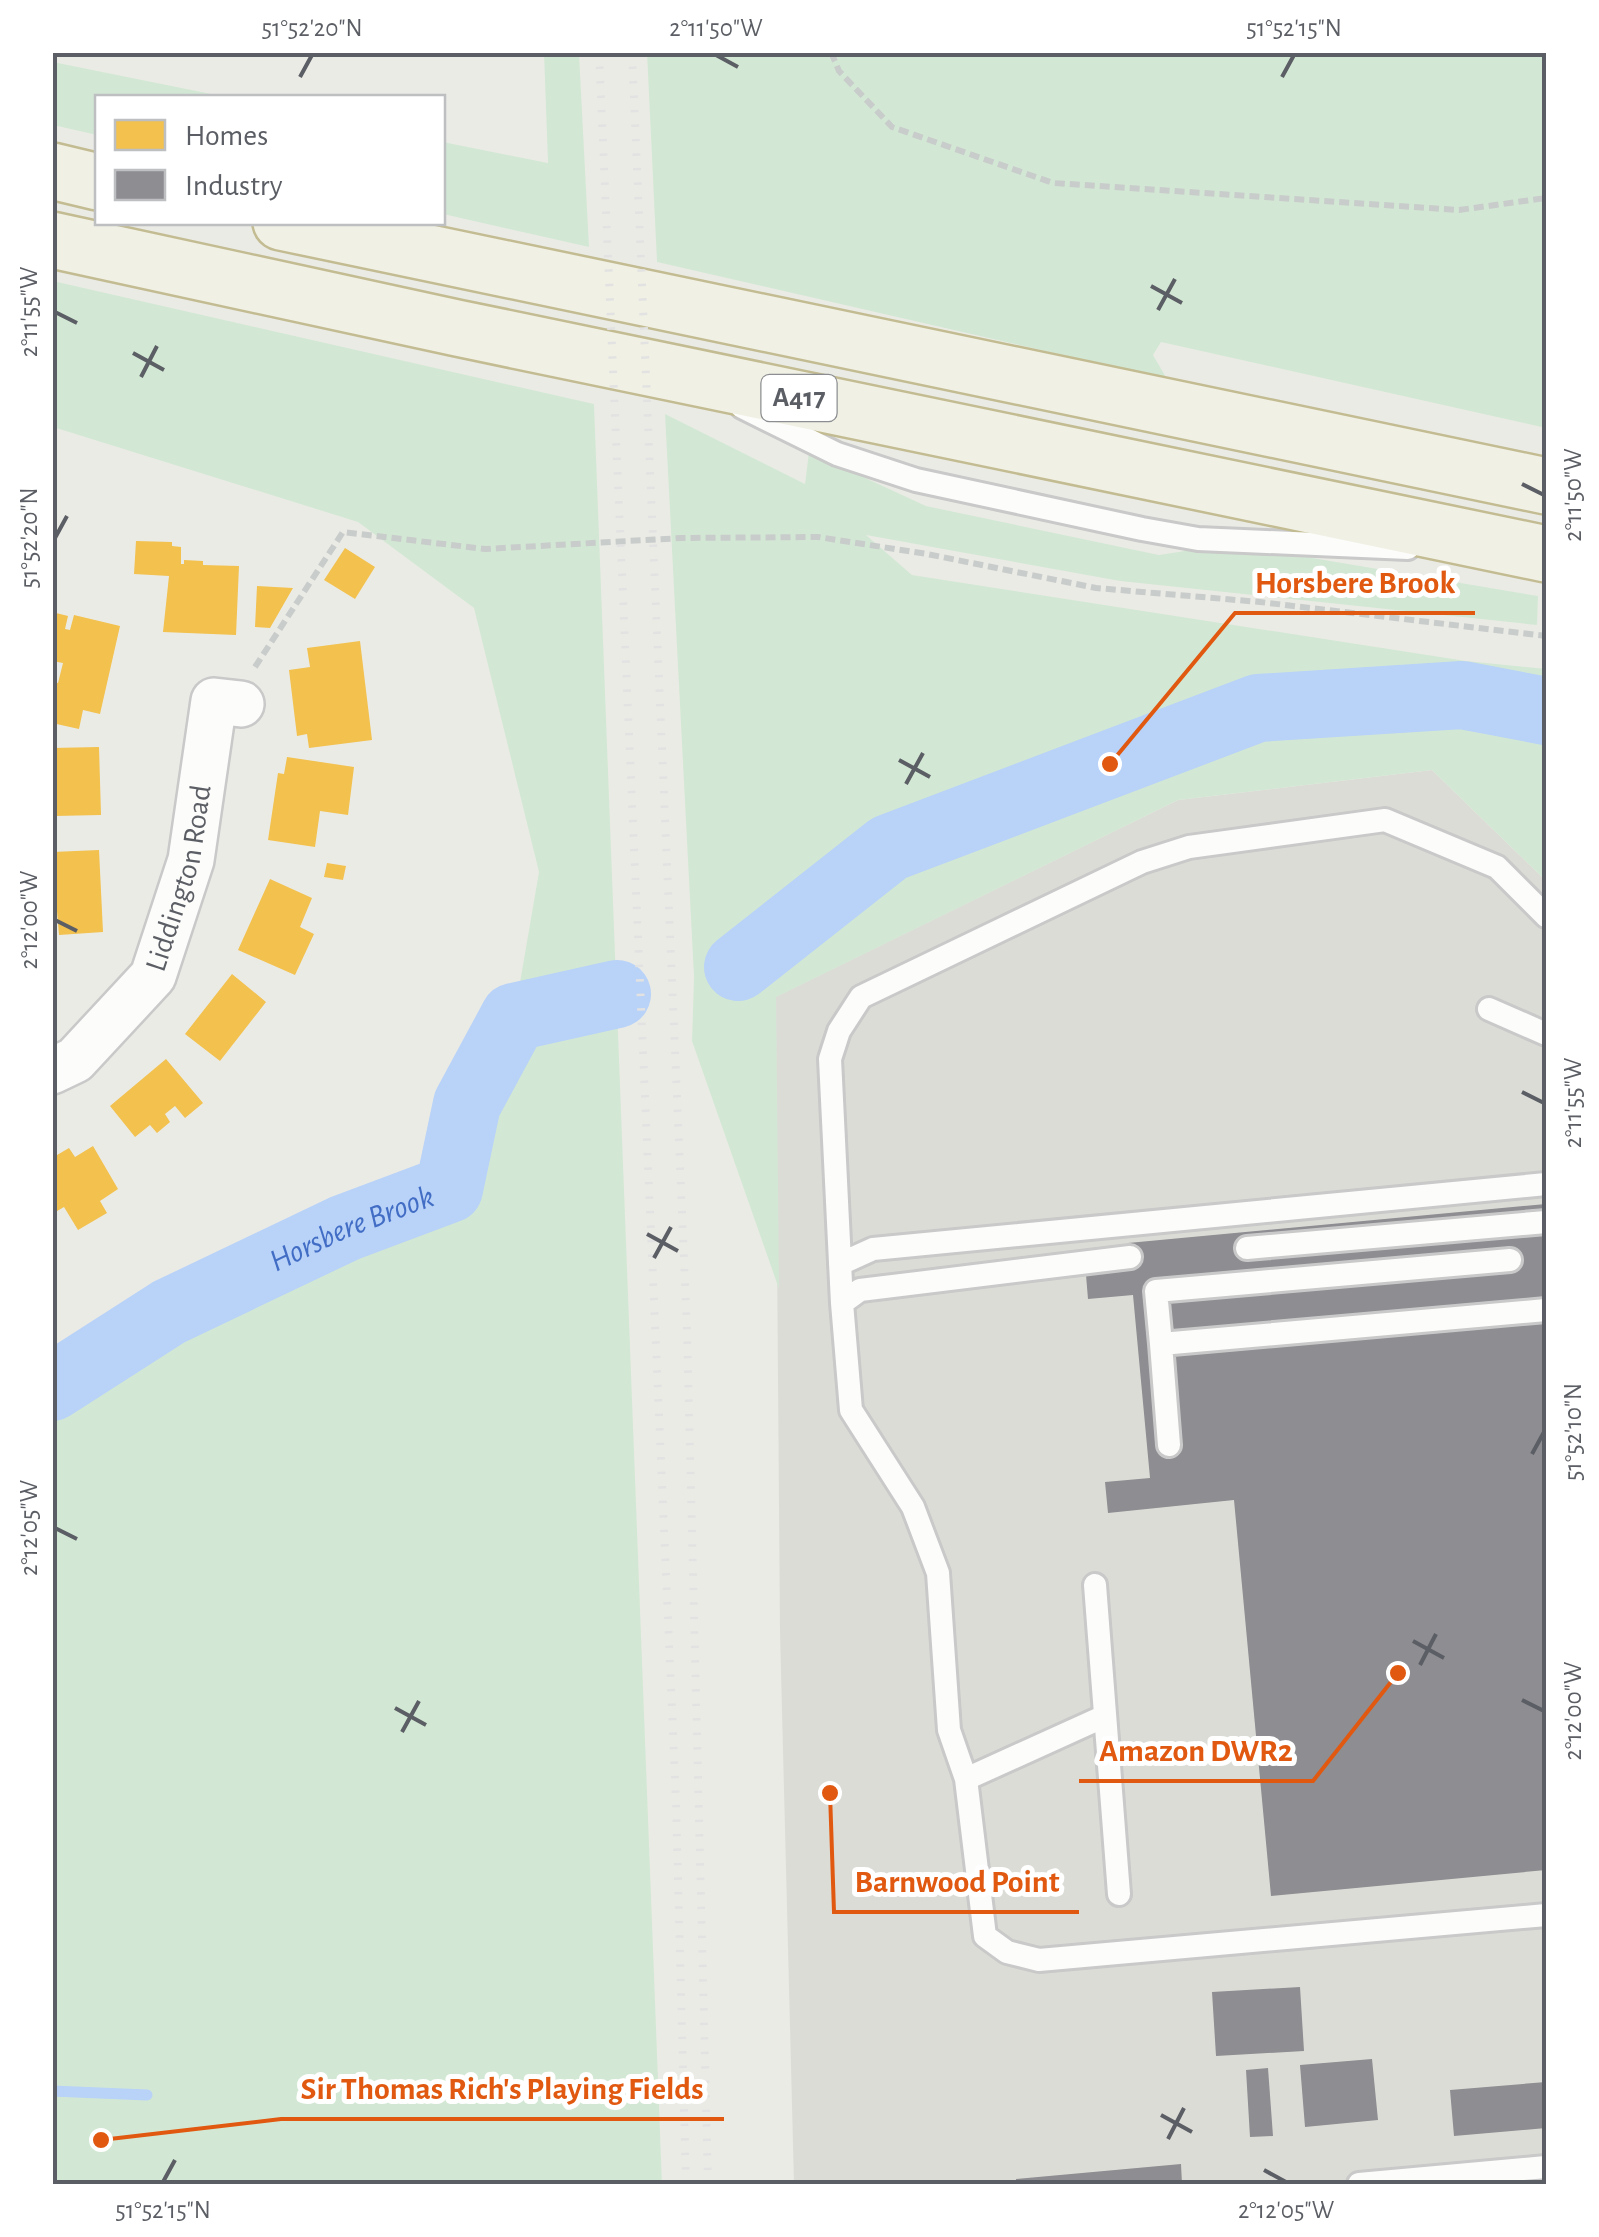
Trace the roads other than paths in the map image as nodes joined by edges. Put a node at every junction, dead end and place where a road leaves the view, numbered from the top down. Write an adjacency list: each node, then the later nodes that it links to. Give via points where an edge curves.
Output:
1 (52, 172): 2 (highway)
2 (95, 181)
3 (295, 225): 5 (highway, A417)
4 (52, 240): 6 (highway, A417)
5 (1546, 486)
6 (1541, 553)
7 (212, 701): 11 (street, Liddington Road, via 191,860 154,976 75,1060)
8 (1546, 916): 17 (lane, via 1497,868 1386,820 1189,847 1142,862 861,998 839,1030 830,1059)
9 (1488, 1009): 10 (lane)
10 (1546, 1034)
11 (52, 1071)
12 (1546, 1184): 17 (lane, via 873,1249)
13 (1535, 1223): 14 (lane)
14 (1247, 1248)
15 (1130, 1257): 18 (lane, via 860,1290)
16 (1510, 1260): 20 (lane, via 1156,1290)
17 (840, 1264): 18 (lane)
18 (842, 1303): 24 (lane, via 851,1410 913,1507 938,1573 949,1730)
19 (1546, 1310): 20 (lane)
20 (1161, 1344): 21 (lane)
21 (1169, 1444)
22 (1095, 1586): 23 (lane)
23 (1105, 1716): 24 (lane); 25 (lane)
24 (966, 1780): 26 (lane, via 985,1936 1007,1952 1039,1960)
25 (1119, 1894)
26 (1546, 1915)
27 (1546, 2167): 28 (lane)
28 (1359, 2184)

